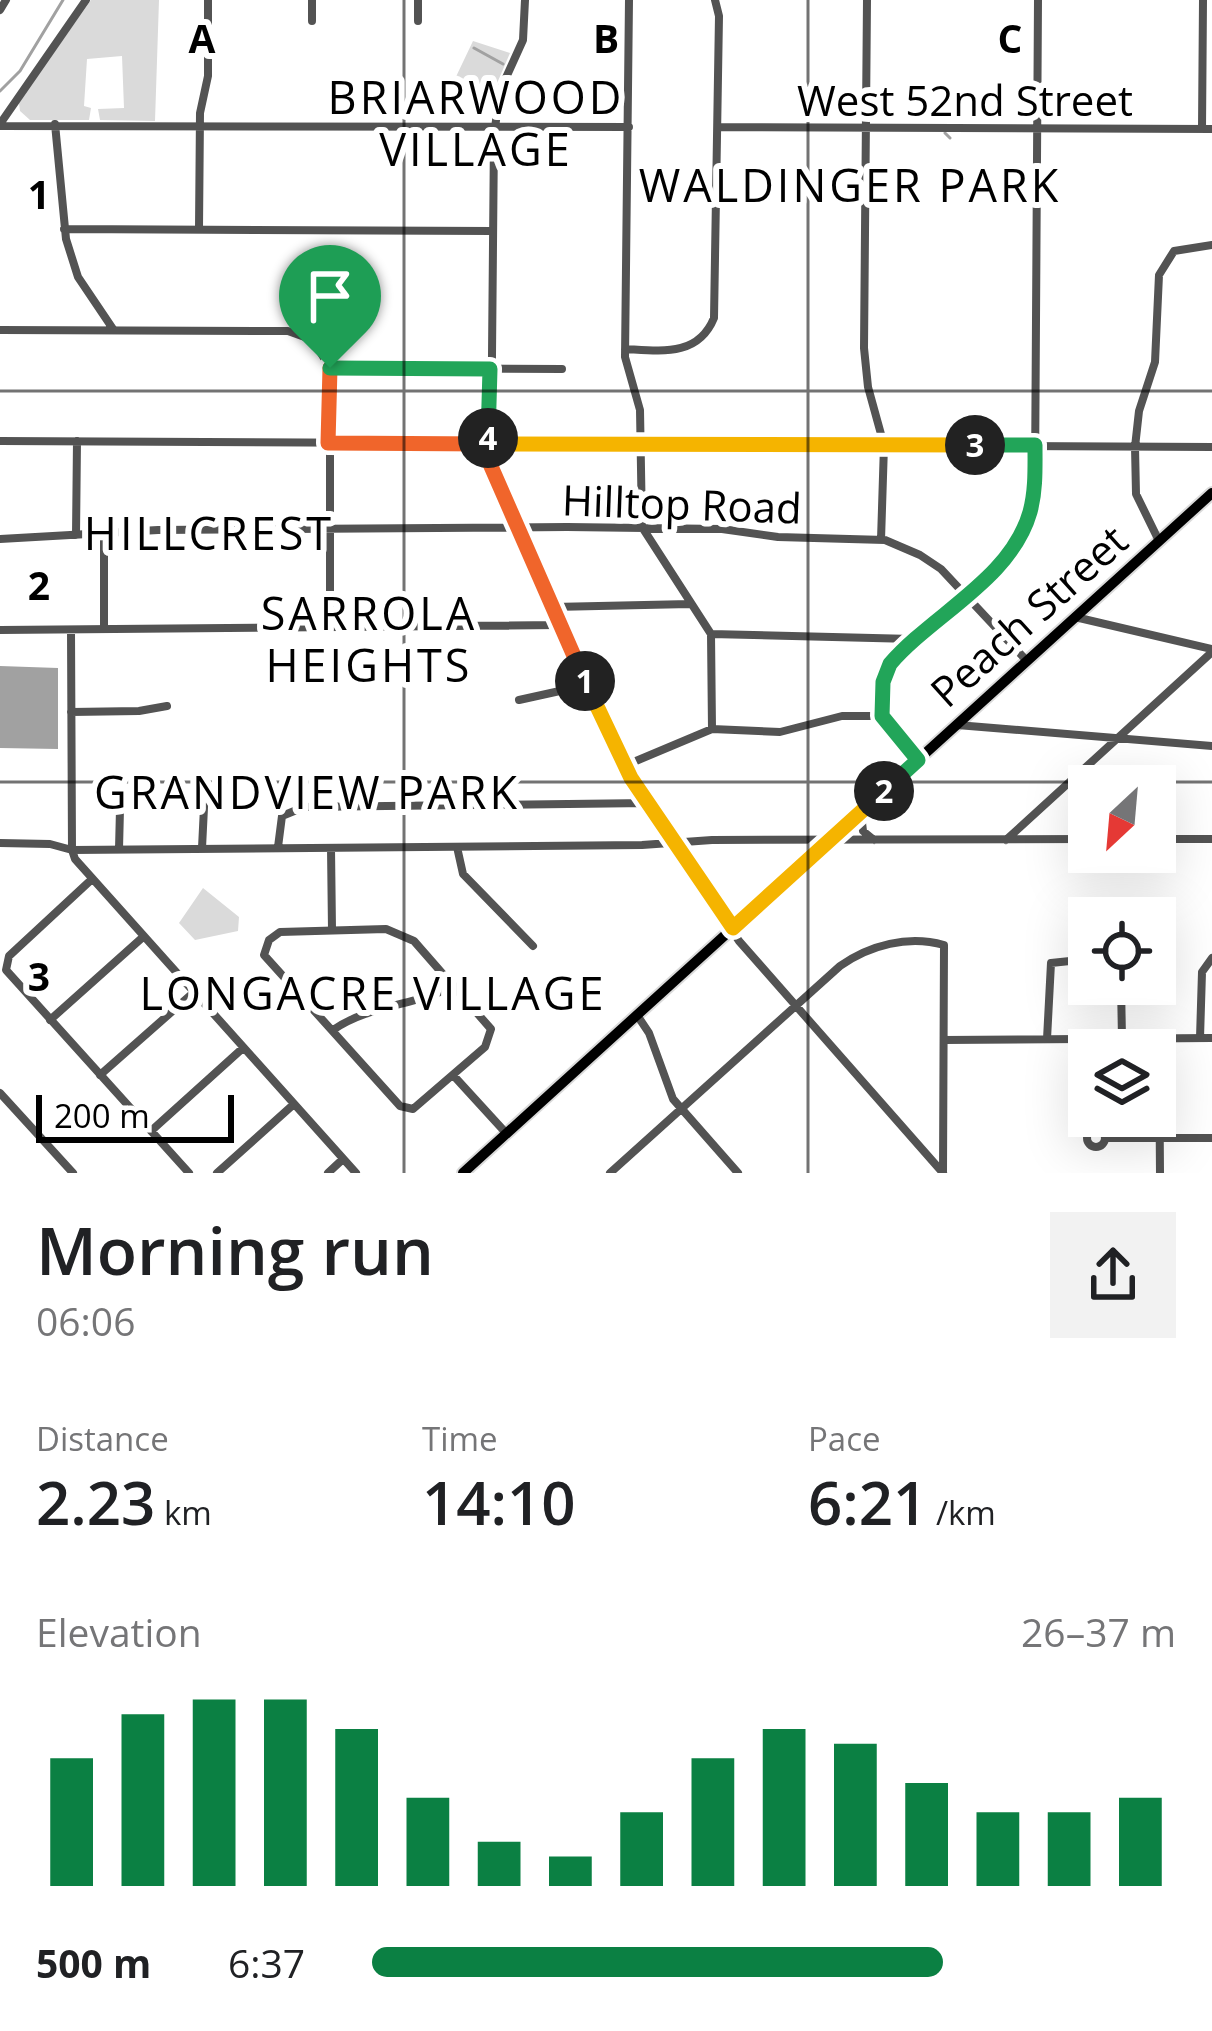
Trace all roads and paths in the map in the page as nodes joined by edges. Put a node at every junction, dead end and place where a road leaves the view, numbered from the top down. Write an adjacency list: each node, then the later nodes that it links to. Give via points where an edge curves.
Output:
1 (6, 0): 12 (street)
2 (86, 0): 15 (street)
3 (208, 0): 19 (street)
4 (312, 0): 13 (street)
5 (418, 0): 14 (street)
6 (525, 0): 20 (street, via 523,40)
7 (629, 0): 21 (street)
8 (715, 0): 22 (street)
9 (867, 0): 23 (street)
10 (1038, 0): 24 (street)
11 (1203, 0): 25 (street)
12 (0, 10)
13 (312, 21)
14 (418, 21)
15 (13, 105): 16 (street); 17 (street)
16 (0, 124): 17 (street)
17 (25, 124): 18 (street)
18 (55, 124): 19 (street); 26 (street)
19 (201, 125): 20 (street); 27 (street)
20 (495, 127): 21 (street); 28 (street)
21 (629, 127): 32 (street)
22 (718, 128): 23 (street, West 52nd Street); 32 (street, via 712,326 680,350)
23 (866, 129): 24 (street, West 52nd Street); 41 (street, via 864,348)
24 (1037, 129): 25 (street, West 52nd Street); 42 (street)
25 (1207, 129)
26 (64, 229): 27 (street); 31 (street, via 78,277)
27 (199, 229): 28 (street)
28 (493, 231): 34 (street)
29 (1212, 245): 43 (street, via 1169,255 1157,282 1155,362)
30 (0, 330): 31 (street)
31 (114, 330): 33 (street, via 297,332 320,347)
32 (626, 350): 40 (street)
33 (330, 368): 34 (street); 38 (street)
34 (490, 369): 35 (street); 39 (street)
35 (562, 369)
36 (0, 441): 37 (street)
37 (76, 441): 38 (street); 50 (street)
38 (328, 443): 39 (street); 48 (street)
39 (488, 444): 40 (street); 46 (street)
40 (641, 444): 41 (street); 47 (street)
41 (884, 445): 42 (street); 52 (street)
42 (1035, 445): 43 (street); 54 (street, via 1034,496 1021,536)
43 (1135, 447): 44 (street); 53 (street, via 1138,501)
44 (1212, 447)
45 (1212, 494): 53 (main road, Peach Street)
46 (518, 527): 47 (street, Hilltop Road); 48 (street, Hilltop Road); 56 (street)
47 (642, 527): 52 (street, Hilltop Road); 55 (street)
48 (328, 529): 49 (street, Hilltop Road); 59 (street)
49 (104, 533): 50 (street, Hilltop Road); 60 (street)
50 (76, 536): 51 (street, Hilltop Road)
51 (0, 539)
52 (880, 540): 54 (street, Hilltop Road, via 933,563)
53 (1159, 541): 57 (main road, Peach Street)
54 (965, 595): 64 (street); 68 (street, Hilltop Road)
55 (691, 604): 56 (street); 63 (street)
56 (553, 607): 58 (street)
57 (1075, 617): 66 (street); 68 (main road, Peach Street)
58 (560, 625): 59 (street); 69 (street)
59 (330, 627): 60 (street)
60 (104, 629): 62 (street)
61 (0, 630): 62 (street)
62 (71, 630): 72 (street)
63 (711, 634): 65 (street); 75 (street)
64 (915, 639): 65 (street); 67 (street)
65 (883, 640): 67 (street)
66 (1212, 650): 76 (street)
67 (892, 661): 73 (street)
68 (1027, 661): 74 (main road, Peach Street)
69 (587, 685): 70 (street); 79 (street)
70 (519, 700)
71 (167, 706): 72 (street)
72 (71, 712): 97 (street)
73 (882, 716): 75 (street, via 842,716 781,732); 78 (street)
74 (957, 724): 76 (street); 78 (main road, Peach Street)
75 (712, 729): 79 (street)
76 (1116, 739): 77 (street); 89 (street)
77 (1212, 746)
78 (918, 760): 83 (main road, Peach Street)
79 (624, 766): 81 (street)
80 (205, 787): 93 (street)
81 (648, 803): 91 (street); 92 (street, via 304,807 282,815)
82 (120, 809): 96 (street)
83 (861, 812): 87 (main road, Peach Street); 88 (street, via 862,831)
84 (1068, 839): 89 (street)
85 (1176, 839): 86 (street)
86 (1212, 839)
87 (829, 840): 88 (street); 91 (street); 99 (main road, Peach Street)
88 (876, 840): 89 (street)
89 (1006, 840)
90 (0, 843): 97 (street)
91 (675, 843): 95 (street); 99 (street)
92 (278, 847): 93 (street); 94 (street)
93 (202, 848): 96 (street)
94 (331, 848): 95 (street); 100 (street)
95 (457, 848): 102 (street, via 464,874)
96 (119, 849): 97 (street)
97 (71, 850): 98 (street)
98 (91, 880): 101 (street); 109 (street, via 5,964)
99 (733, 928): 107 (street); 108 (main road, Peach Street)
100 (332, 931): 105 (street, via 400,932); 110 (street, via 276,933 264,955)
101 (143, 938): 106 (street); 109 (street)
102 (533, 946)
103 (1068, 959): 113 (street, via 1048,969)
104 (1211, 959): 111 (street, via 1202,972)
105 (454, 986): 110 (street); 119 (street, via 491,1034)
106 (193, 993): 117 (street); 118 (street)
107 (796, 1005): 116 (street, via 870,949 944,945); 122 (street); 137 (street)
108 (637, 1015): 122 (street); 124 (main road, Peach Street)
109 (50, 1019): 118 (street)
110 (332, 1030): 119 (street, via 408,1110)
111 (1200, 1038): 112 (street); 115 (street)
112 (1212, 1038)
113 (1047, 1039): 114 (street); 116 (street)
114 (1068, 1039)
115 (1176, 1039)
116 (944, 1040): 137 (street)
117 (243, 1048): 121 (street); 123 (street)
118 (100, 1075): 123 (street)
119 (453, 1075): 124 (street)
120 (0, 1093): 130 (street)
121 (294, 1104): 128 (street); 132 (street)
122 (681, 1110): 129 (street); 136 (street)
123 (151, 1131): 131 (street)
124 (506, 1133): 135 (main road, Peach Street)
125 (1105, 1138): 126 (street)
126 (1160, 1138): 127 (street); 138 (street)
127 (1212, 1138)
128 (344, 1159): 133 (street); 134 (street)
129 (616, 1171)
130 (73, 1173)
131 (189, 1173)
132 (217, 1173)
133 (328, 1173)
134 (356, 1173)
135 (463, 1173)
136 (738, 1173)
137 (943, 1173)
138 (1160, 1173)

